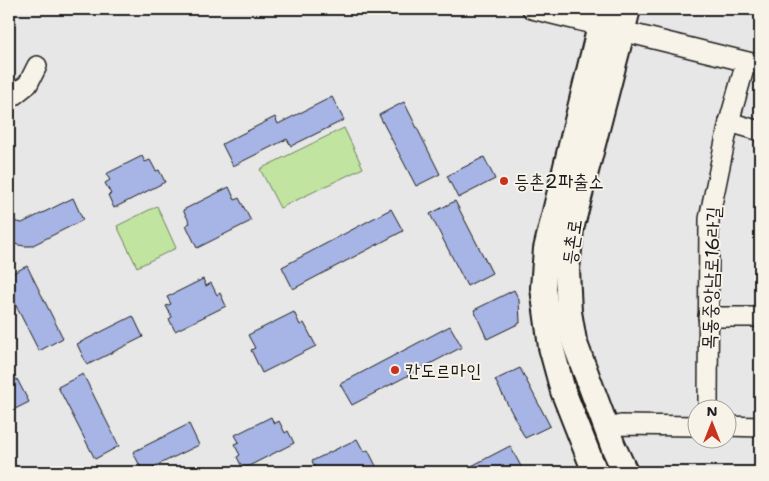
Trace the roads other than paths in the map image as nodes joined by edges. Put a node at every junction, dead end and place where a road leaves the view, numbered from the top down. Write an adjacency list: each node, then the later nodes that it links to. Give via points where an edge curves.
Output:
1 (532, 9): 3 (street)
2 (628, 9): 3 (main road, 등촌로)
3 (609, 22): 4 (street); 15 (main road, 등촌로, via 567,270 574,341); 16 (main road, 등촌로, via 546,250 543,288 551,347 563,391)
4 (753, 63): 7 (street, 목동중앙남로16라길)
5 (37, 66): 6 (street, via 28,84)
6 (9, 99)
7 (729, 122): 8 (street); 9 (street, 목동중앙남로16라길, via 709,219)
8 (760, 131)
9 (708, 317): 10 (street); 11 (street, 목동중앙남로16라길)
10 (760, 318)
11 (708, 398)
12 (686, 426): 15 (street, via 621,425)
13 (736, 426): 14 (street)
14 (760, 426)
15 (607, 429): 17 (main road, 등촌로)
16 (595, 472)
17 (625, 472)

